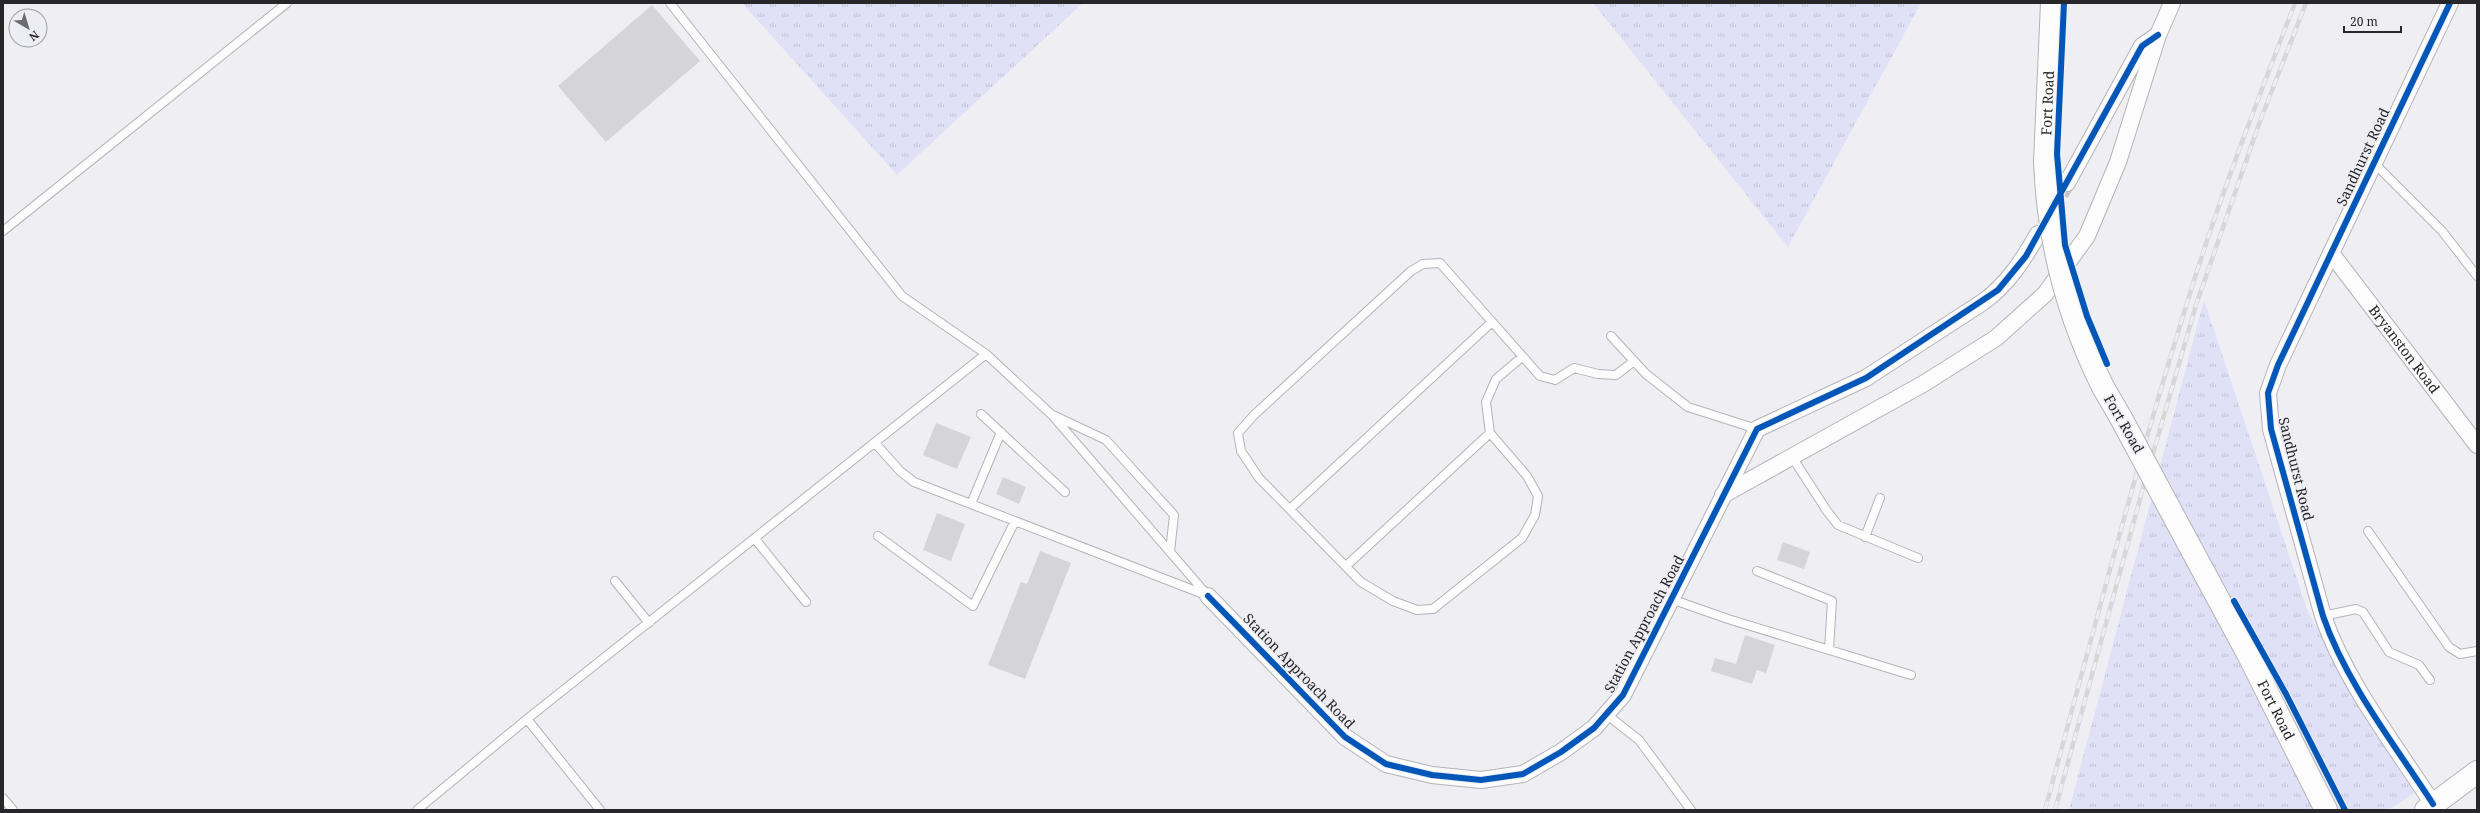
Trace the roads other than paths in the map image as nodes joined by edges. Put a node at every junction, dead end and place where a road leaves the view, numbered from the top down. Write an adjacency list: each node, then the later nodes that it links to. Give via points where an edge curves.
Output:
1 (286, 3): 9 (lane)
2 (670, 3): 15 (lane, via 902,296)
3 (2052, 3): 59 (street, Fort Road, bridge, via 2045,162 2050,217 2063,285 2078,330 2103,387 2248,654)
4 (2172, 3): 6 (street)
5 (2450, 3): 7 (street, Sandhurst Road)
6 (2158, 35): 8 (street, via 2142,46); 25 (street, via 2118,162 2086,236 2045,294 1996,338 1924,384)
7 (2374, 163): 11 (street, Sandhurst Road); 12 (lane, via 2442,230)
8 (2067, 183)
9 (3, 231)
10 (2038, 234): 20 (street, via 2009,279 1980,304 1866,378)
11 (2331, 254): 24 (street, Bryanston Road); 44 (street, Sandhurst Road, via 2278,365 2268,393 2271,429)
12 (2477, 276)
13 (1492, 322): 16 (lane); 30 (lane); 30 (lane, via 1440,263 1422,264 1411,271 1254,415 1238,433 1241,451 1259,478)
14 (1611, 336): 17 (lane)
15 (986, 354): 19 (lane); 23 (lane)
16 (1522, 356): 17 (lane, via 1540,376 1555,380 1574,368 1616,375); 22 (lane, via 1496,379 1486,402)
17 (1634, 361): 20 (lane, via 1646,374 1688,407)
18 (981, 414): 21 (lane)
19 (1052, 415): 36 (lane); 36 (lane, via 1106,440 1174,515)
20 (1757, 429): 27 (street, Station Approach Road)
21 (1000, 432): 26 (lane); 29 (lane)
22 (1490, 433): 38 (lane); 38 (lane, via 1527,476 1538,496 1535,515 1522,538 1433,609 1416,610 1393,601 1361,582)
23 (875, 443): 29 (lane, via 900,471 914,482); 35 (lane)
24 (2477, 445)
25 (1792, 457): 27 (street); 34 (lane, via 1834,521)
26 (1065, 492)
27 (1723, 496): 42 (street, Station Approach Road)
28 (1880, 498): 34 (lane)
29 (971, 504): 31 (lane)
30 (1290, 509): 38 (lane)
31 (1015, 521): 33 (lane, via 973,606); 41 (lane)
32 (2368, 531): 47 (lane, via 2449,647 2460,654)
33 (878, 536)
34 (1865, 537): 37 (lane)
35 (755, 539): 43 (lane); 45 (lane)
36 (1170, 552): 41 (lane)
37 (1918, 558)
38 (1346, 566)
39 (1757, 571): 46 (lane, via 1832,600)
40 (615, 581): 45 (lane)
41 (1208, 596): 50 (street, Station Approach Road, via 1345,737 1386,764 1432,775 1481,780 1523,774 1561,752 1594,728)
42 (1671, 599): 46 (lane); 50 (street, Station Approach Road, via 1623,695)
43 (806, 602)
44 (2322, 616): 49 (lane, via 2356,609 2363,612 2389,652 2419,665); 54 (street, Sandhurst Road, via 2346,668)
45 (649, 623): 51 (lane)
46 (1829, 650): 48 (lane)
47 (2477, 651)
48 (1911, 675)
49 (2430, 680)
50 (1606, 714): 58 (lane, via 1639,740)
51 (527, 719): 56 (lane); 57 (lane)
52 (2477, 772): 54 (street)
53 (3, 798): 55 (lane)
54 (2429, 807)
55 (13, 810)
56 (417, 810)
57 (600, 810)
58 (1691, 810)
59 (2326, 810)

